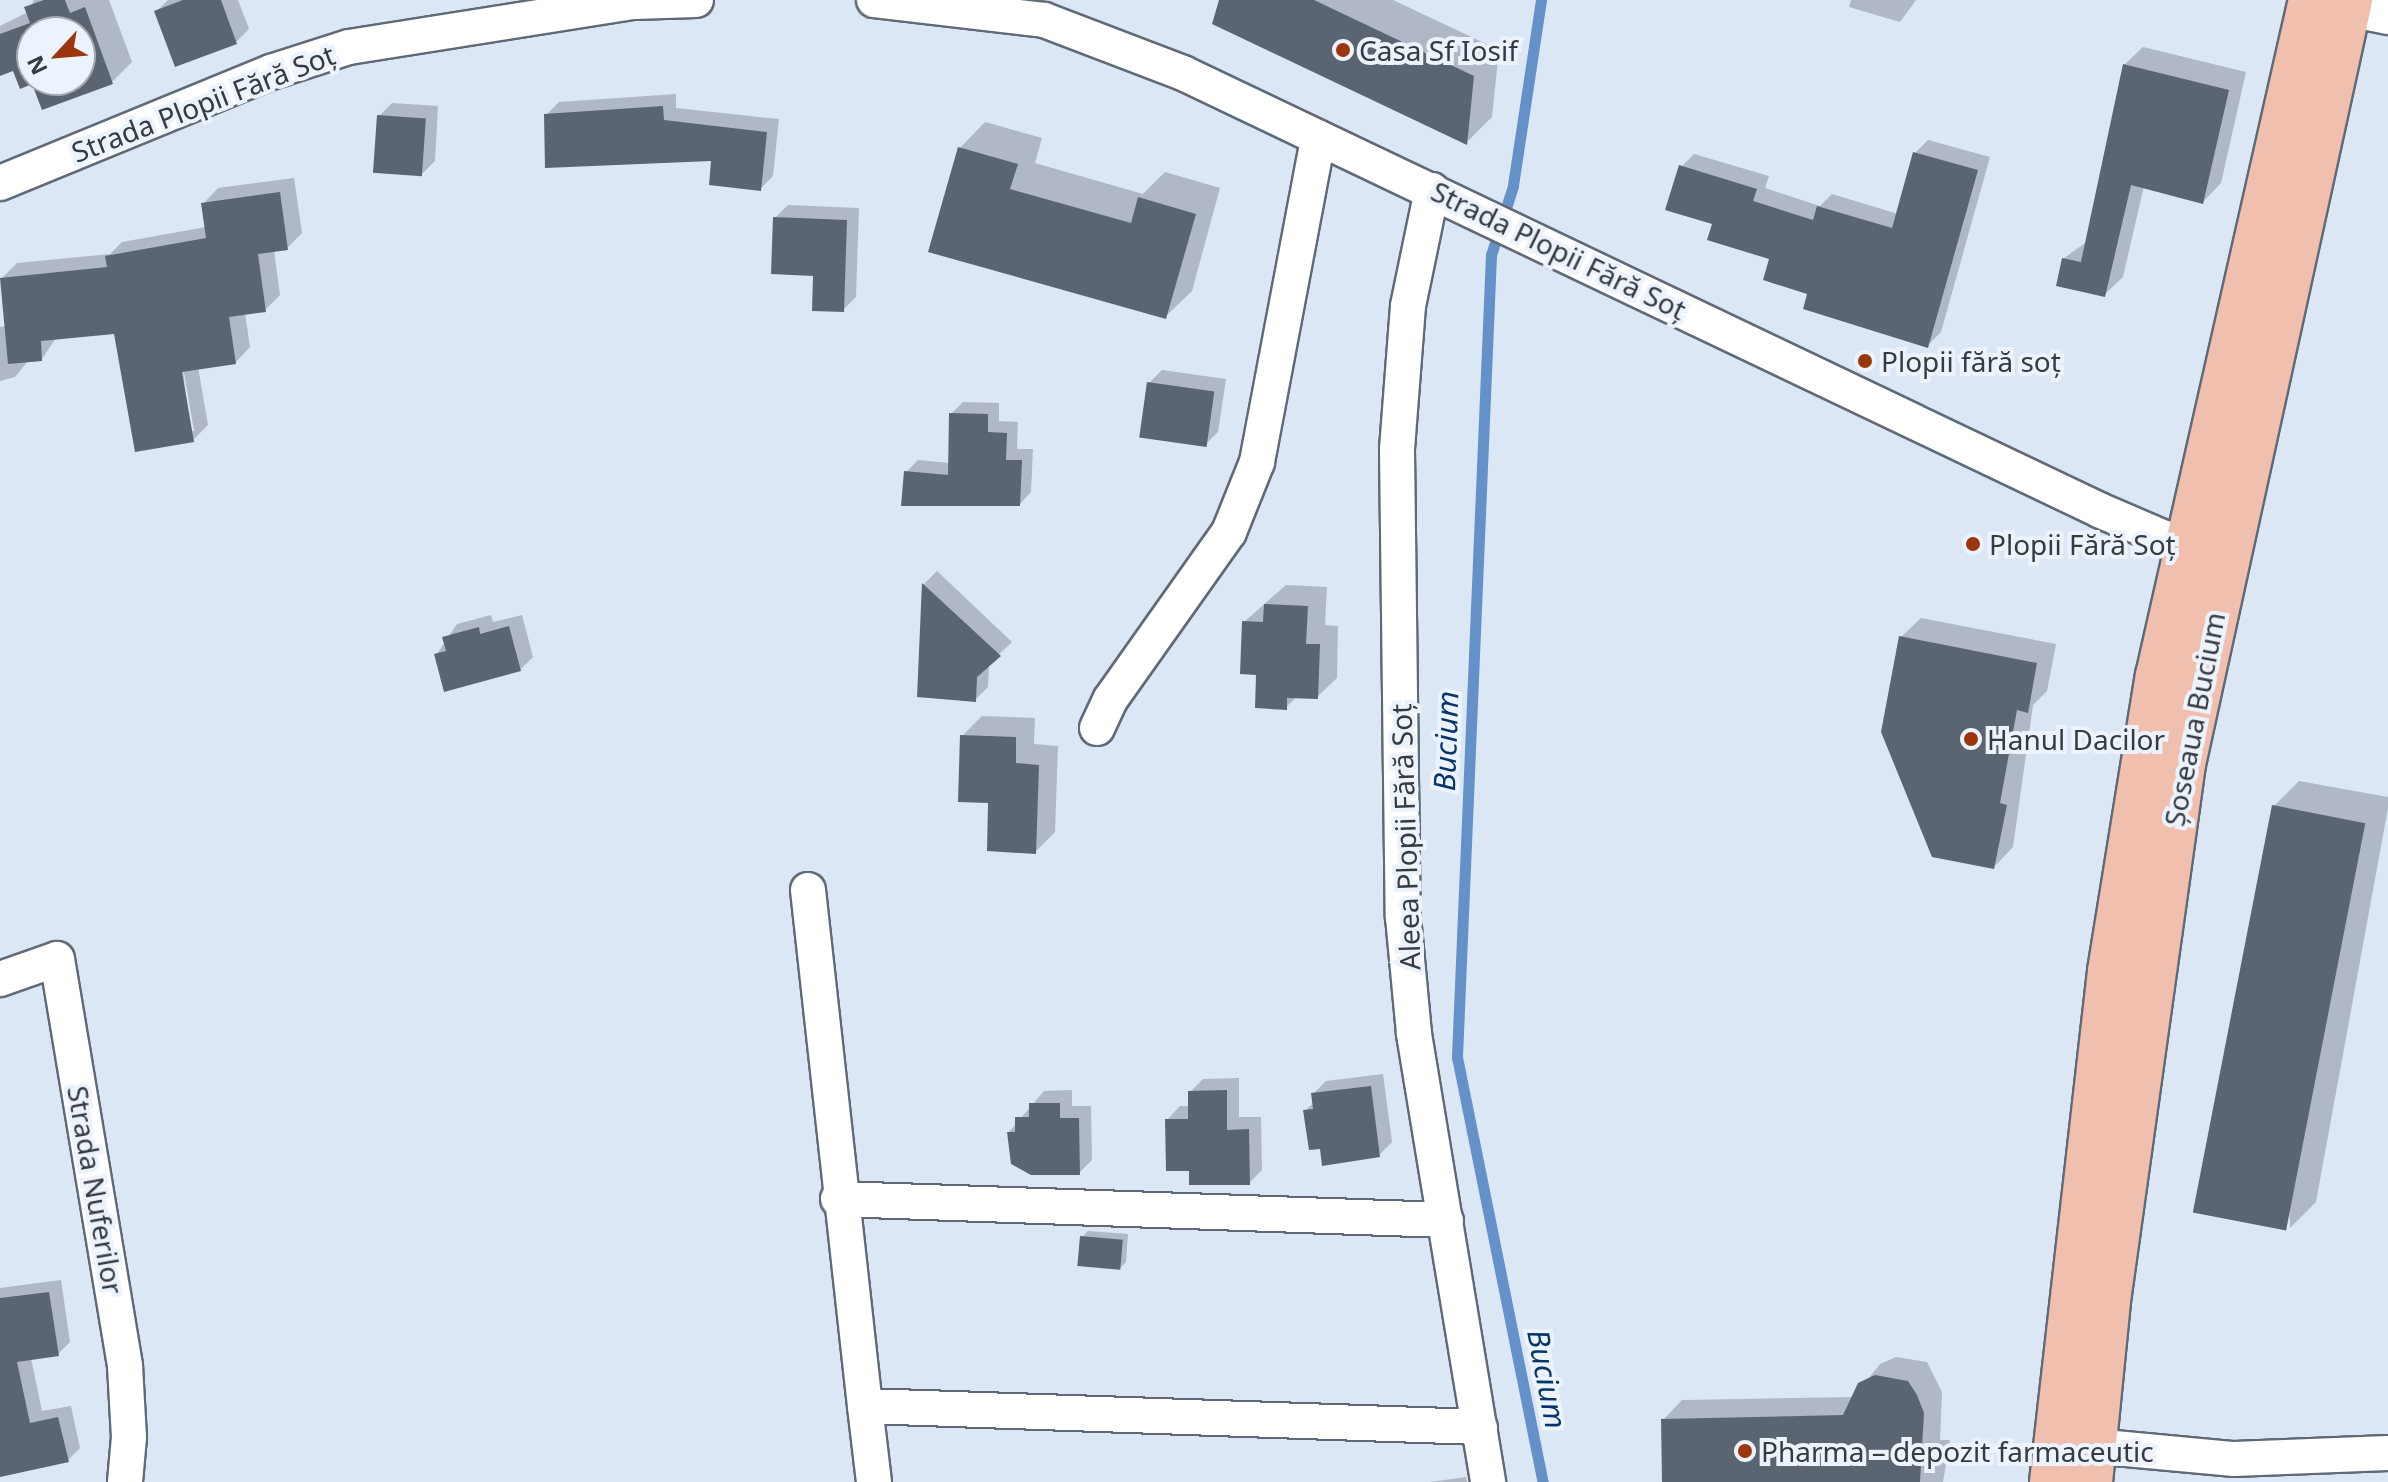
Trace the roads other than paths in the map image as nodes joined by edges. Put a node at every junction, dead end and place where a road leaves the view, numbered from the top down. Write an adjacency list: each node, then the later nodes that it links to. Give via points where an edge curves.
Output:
1 (696, 0): 6 (street, Strada Plopii Fără Soț, via 634,2 349,47 271,72)
2 (874, 0): 4 (street, Strada Plopii Fără Soț)
3 (2342, 5): 8 (main road, Șoseaua Bucium)
4 (1045, 10): 5 (street, Strada Plopii Fără Soț)
5 (1318, 138): 7 (street, Strada Plopii Fără Soț); 9 (street, via 1257,462 1229,532 1110,700)
6 (0, 183)
7 (1432, 190): 8 (street, Strada Plopii Fără Soț, via 2099,510); 13 (street, Aleea Plopii Fără Soț, via 1408,306 1397,512 1403,917 1414,1034)
8 (2208, 550): 17 (main road, Șoseaua Bucium, via 2158,676 2110,971)
9 (1097, 728)
10 (808, 890): 12 (street)
11 (0, 979): 18 (street, Strada Nuferilor, via 57,959 125,1366)
12 (838, 1199): 13 (street); 14 (street)
13 (1446, 1220): 15 (street, Aleea Plopii Fără Soț)
14 (865, 1406): 15 (street); 19 (street)
15 (1480, 1427): 20 (street, Aleea Plopii Fără Soț)
16 (2388, 1453): 17 (street, Șoseaua Bucium)
17 (2073, 1463)
18 (125, 1482)
19 (874, 1482)
20 (1488, 1482)

